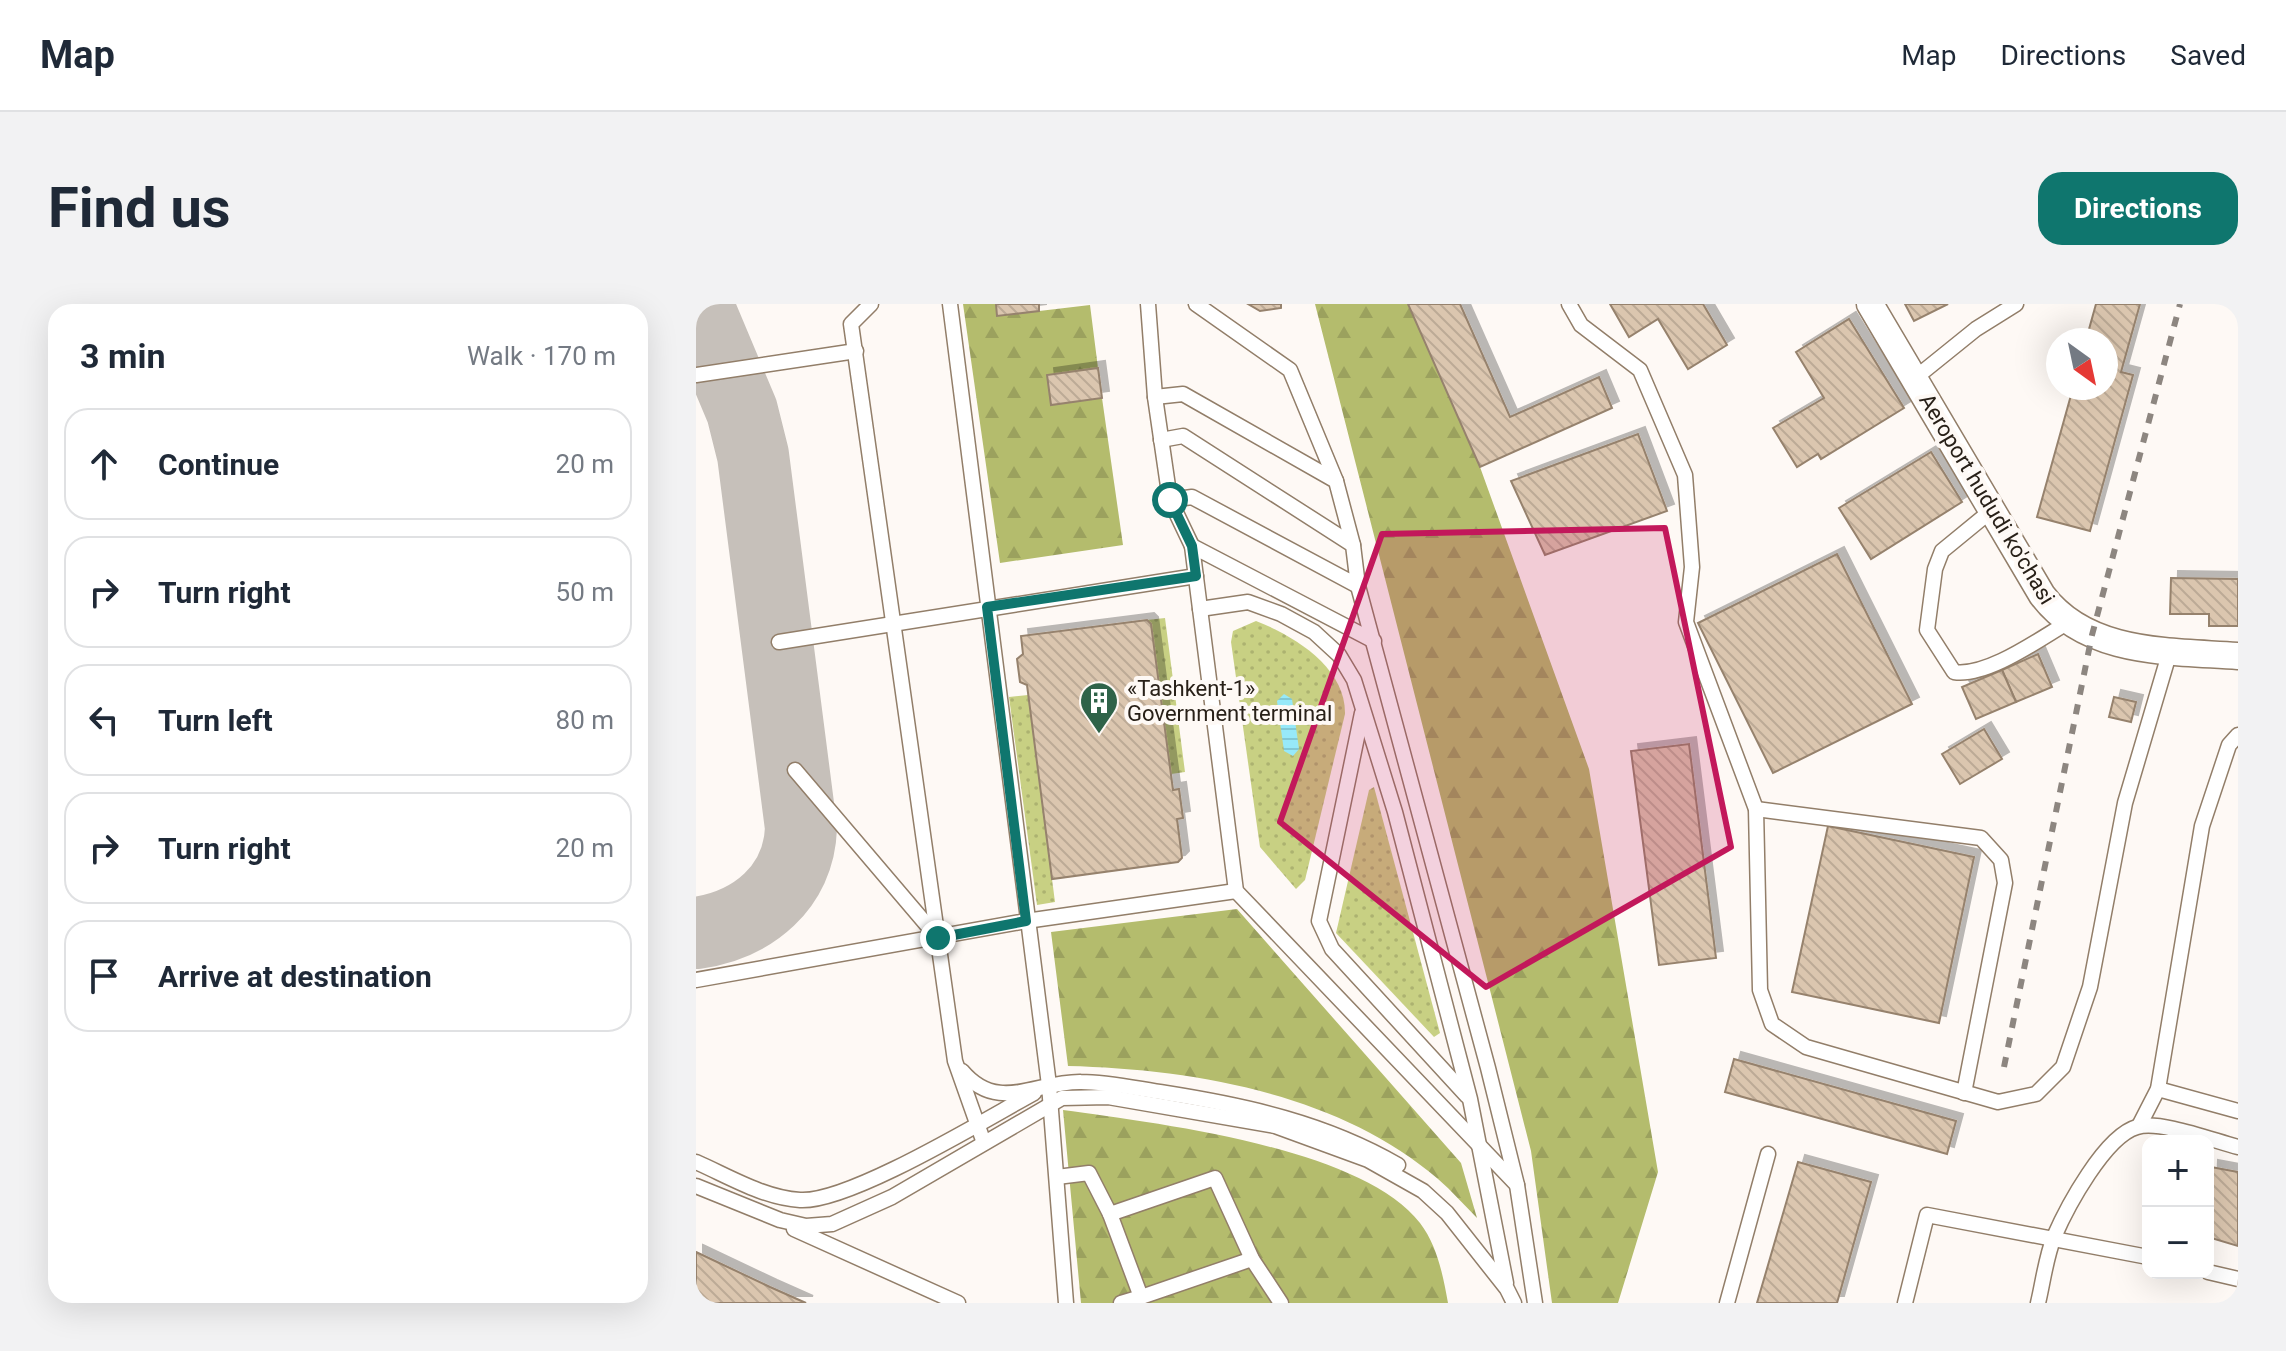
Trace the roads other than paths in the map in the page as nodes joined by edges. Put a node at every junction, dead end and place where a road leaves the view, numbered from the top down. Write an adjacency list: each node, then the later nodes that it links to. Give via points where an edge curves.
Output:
1 (848, 304): 9 (lane)
2 (871, 304): 9 (lane)
3 (950, 304): 22 (lane)
4 (1148, 304): 13 (lane)
5 (1196, 304): 15 (lane, via 1290,370)
6 (1569, 304): 33 (lane, via 1581,325 1640,370 1685,475 1692,567 1686,622)
7 (1870, 304): 12 (street, Aeroport hududi ko'chasi)
8 (2016, 304): 12 (lane)
9 (851, 324): 10 (lane)
10 (856, 351): 11 (lane); 24 (lane)
11 (696, 375)
12 (1914, 379): 17 (street, Aeroport hududi ko'chasi)
13 (1155, 397): 14 (lane); 15 (lane, via 1183,394)
14 (1161, 440): 16 (lane); 18 (lane, via 1183,436)
15 (1336, 481): 18 (lane)
16 (1170, 500): 19 (lane); 21 (lane, via 1192,497)
17 (1992, 510): 25 (street, Aeroport hududi ko'chasi, via 2042,595); 25 (lane, via 1942,551 1935,569 1927,630 1954,672 1970,674)
18 (1353, 545): 21 (lane)
19 (1192, 546): 20 (lane); 26 (lane)
20 (1196, 576): 22 (lane); 23 (lane)
21 (1358, 586): 26 (lane)
22 (987, 607): 24 (lane); 35 (lane)
23 (1200, 609): 30 (lane, via 1248,602 1314,632 1339,655); 34 (lane)
24 (894, 622): 27 (lane); 36 (lane)
25 (2067, 623): 28 (street, Aeroport hududi ko'chasi, via 2109,641)
26 (1374, 641): 53 (lane)
27 (779, 642)
28 (2170, 651): 29 (street, Aeroport hududi ko'chasi); 41 (lane, via 2125,803 2090,987 2063,1067 2036,1094 1998,1102)
29 (2238, 656)
30 (1363, 709): 42 (lane); 42 (lane, via 1319,921 1332,949)
31 (2238, 735): 40 (lane, via 2229,745 2202,826)
32 (795, 770): 36 (lane)
33 (1756, 809): 41 (lane, via 1760,990 1772,1024 1806,1047); 41 (lane, via 1981,838 2001,860 2005,883)
34 (1236, 891): 35 (lane); 49 (lane)
35 (1026, 921): 36 (lane); 39 (lane)
36 (938, 938): 37 (lane); 38 (lane)
37 (696, 980)
38 (955, 1061): 39 (lane, via 987,1092 1006,1094); 45 (lane)
39 (1049, 1085): 43 (lane); 45 (lane); 60 (lane, via 1085,1082 1195,1097 1344,1136 1430,1187 1455,1209)
40 (2158, 1089): 44 (lane); 46 (lane)
41 (1964, 1093)
42 (1470, 1099): 49 (lane)
43 (1050, 1104): 47 (lane); 52 (lane); 64 (lane, via 1062,1098 1096,1097 1191,1109 1275,1126 1339,1147 1423,1191 1447,1213)
44 (2238, 1111)
45 (977, 1124): 47 (lane); 51 (lane, via 911,1159 811,1200 769,1193)
46 (2139, 1126): 48 (lane); 57 (lane, via 2105,1149)
47 (984, 1143): 55 (lane, via 841,1222 806,1226)
48 (2238, 1147)
49 (1481, 1149): 53 (lane); 60 (lane)
50 (1768, 1154): 70 (lane)
51 (696, 1162)
52 (1057, 1177): 56 (lane, via 1089,1173); 66 (lane)
53 (1517, 1185): 69 (lane)
54 (696, 1186): 55 (lane)
55 (761, 1214): 65 (lane)
56 (1110, 1214): 59 (lane, via 1215,1178); 63 (lane)
57 (2054, 1238): 58 (lane); 71 (lane, via 1927,1215); 72 (lane)
58 (2142, 1256)
59 (1252, 1259): 63 (lane); 68 (lane)
60 (1503, 1269): 64 (lane)
61 (2214, 1273): 62 (lane)
62 (2238, 1279)
63 (1141, 1297): 67 (lane)
64 (1512, 1299)
65 (958, 1303)
66 (1066, 1303)
67 (1121, 1303)
68 (1281, 1303)
69 (1535, 1303)
70 (1727, 1303)
71 (1905, 1303)
72 (2038, 1303)

